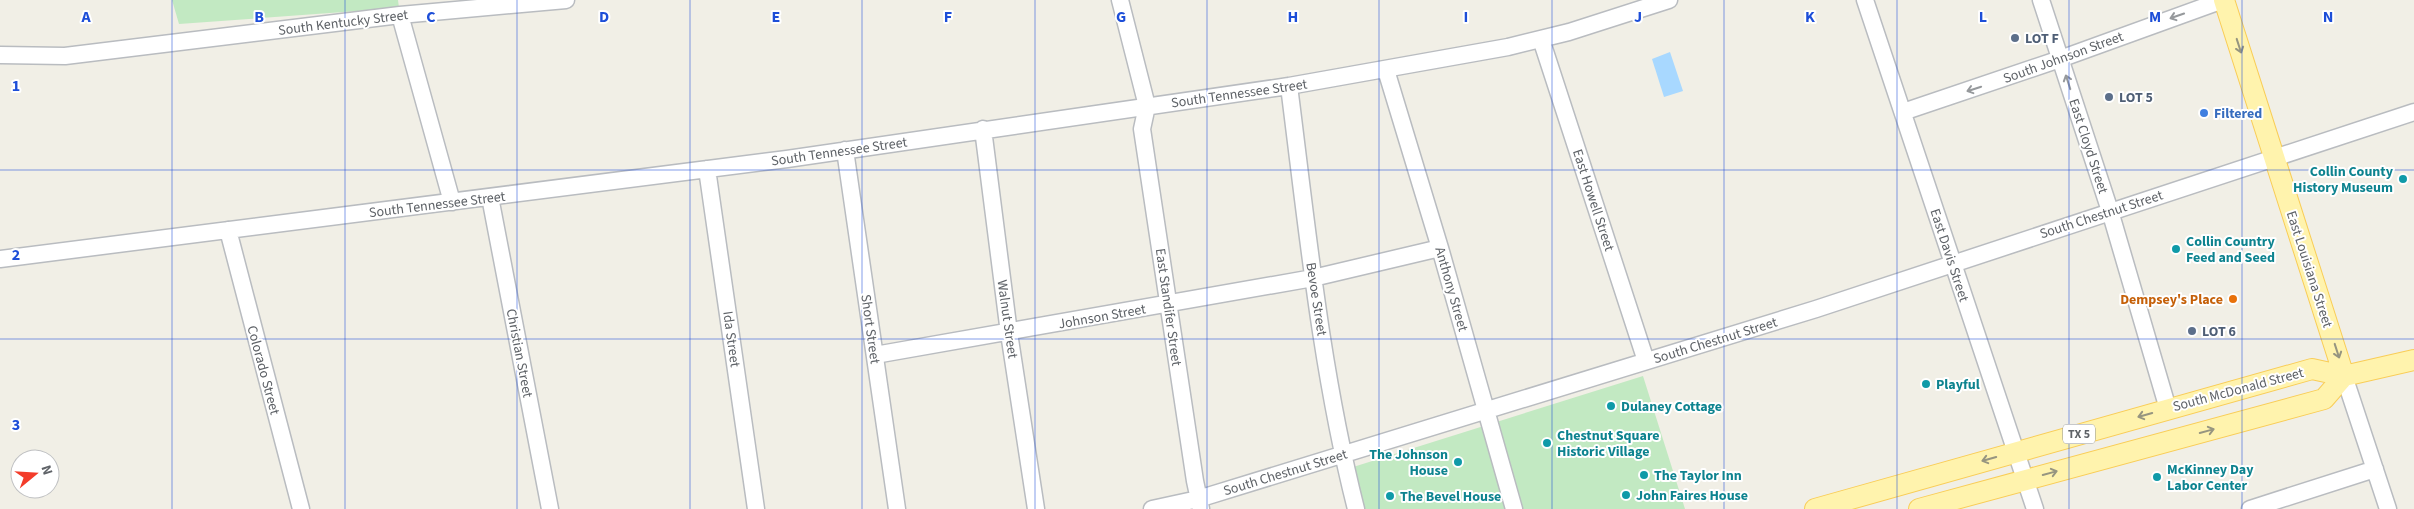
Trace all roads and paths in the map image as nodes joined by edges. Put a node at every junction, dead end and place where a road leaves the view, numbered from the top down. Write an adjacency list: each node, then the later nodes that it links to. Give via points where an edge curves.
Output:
1 (566, 0): 7 (street, South Kentucky Street)
2 (1120, 0): 13 (street)
3 (1669, 0): 8 (street, South Tennessee Street)
4 (1865, 0): 14 (street, East Davis Street)
5 (2041, 0): 10 (street, East Cloyd Street)
6 (2223, 0): 10 (street, South Johnson Street, one-way to 10); 18 (main road, East Louisiana Street, one-way to 18)
7 (400, 15): 9 (street, South Kentucky Street, via 65,56); 21 (street)
8 (1541, 39): 11 (street, South Tennessee Street); 32 (street, East Howell Street)
9 (0, 55)
10 (2060, 59): 14 (street, South Johnson Street, one-way to 14); 22 (street, East Cloyd Street, one-way to 10)
11 (1386, 70): 12 (street, South Tennessee Street); 24 (street, Anthony Street)
12 (1289, 86): 13 (street, South Tennessee Street); 27 (street, Bevoe Street)
13 (1147, 106): 16 (street, South Tennessee Street); 28 (street, East Standifer Street, via 1142,128)
14 (1903, 112): 26 (street, East Davis Street)
15 (2414, 112): 18 (street, South Chestnut Street)
16 (982, 129): 17 (street, South Tennessee Street); 29 (street, Walnut Street)
17 (845, 150): 19 (street, South Tennessee Street); 30 (street, Short Street)
18 (2275, 157): 22 (street, South Chestnut Street); 33 (main road, East Louisiana Street, one-way to 33)
19 (708, 168): 20 (street, South Tennessee Street); 43 (street, Ida Street)
20 (490, 197): 21 (street, South Tennessee Street); 42 (street, Christian Street)
21 (452, 202): 23 (street, South Tennessee Street)
22 (2110, 211): 26 (street, South Chestnut Street); 34 (street, East Cloyd Street)
23 (228, 230): 25 (street, South Tennessee Street); 41 (street, Colorado Street)
24 (1440, 248): 27 (street); 35 (street, Anthony Street)
25 (0, 259)
26 (1952, 263): 32 (street, South Chestnut Street); 36 (street, East Davis Street)
27 (1313, 278): 28 (street, Johnson Street); 37 (street, Bevoe Street)
28 (1169, 304): 29 (street, Johnson Street); 40 (street, East Standifer Street)
29 (1009, 333): 30 (street); 45 (street, Walnut Street)
30 (875, 355): 44 (street, Short Street)
31 (2414, 360): 33 (main road, TX 5)
32 (1646, 361): 35 (street, South Chestnut Street)
33 (2344, 376): 34 (main road, South McDonald Street / TX 5, via 2312,368); 38 (street, East Louisiana Street); 39 (main road, TX 5, one-way to 33, via 2324,399)
34 (2168, 409): 36 (main road, South McDonald Street / TX 5, one-way to 36)
35 (1486, 411): 37 (street, South Chestnut Street); 48 (street, Anthony Street)
36 (2016, 451): 39 (street, East Davis Street); 49 (main road, South McDonald Street / TX 5, one-way to 49)
37 (1342, 454): 40 (street, South Chestnut Street); 47 (street, Bevoe Street)
38 (2374, 469): 52 (street); 53 (street, East Louisiana Street)
39 (2026, 480): 50 (main road, TX 5); 51 (street, East Davis Street)
40 (1200, 504): 46 (street, South Chestnut Street)
41 (301, 509)
42 (550, 509)
43 (756, 509)
44 (897, 509)
45 (1036, 509)
46 (1152, 509)
47 (1356, 509)
48 (1514, 509)
49 (1815, 509)
50 (1918, 509)
51 (2035, 509)
52 (2250, 509)
53 (2388, 509)

